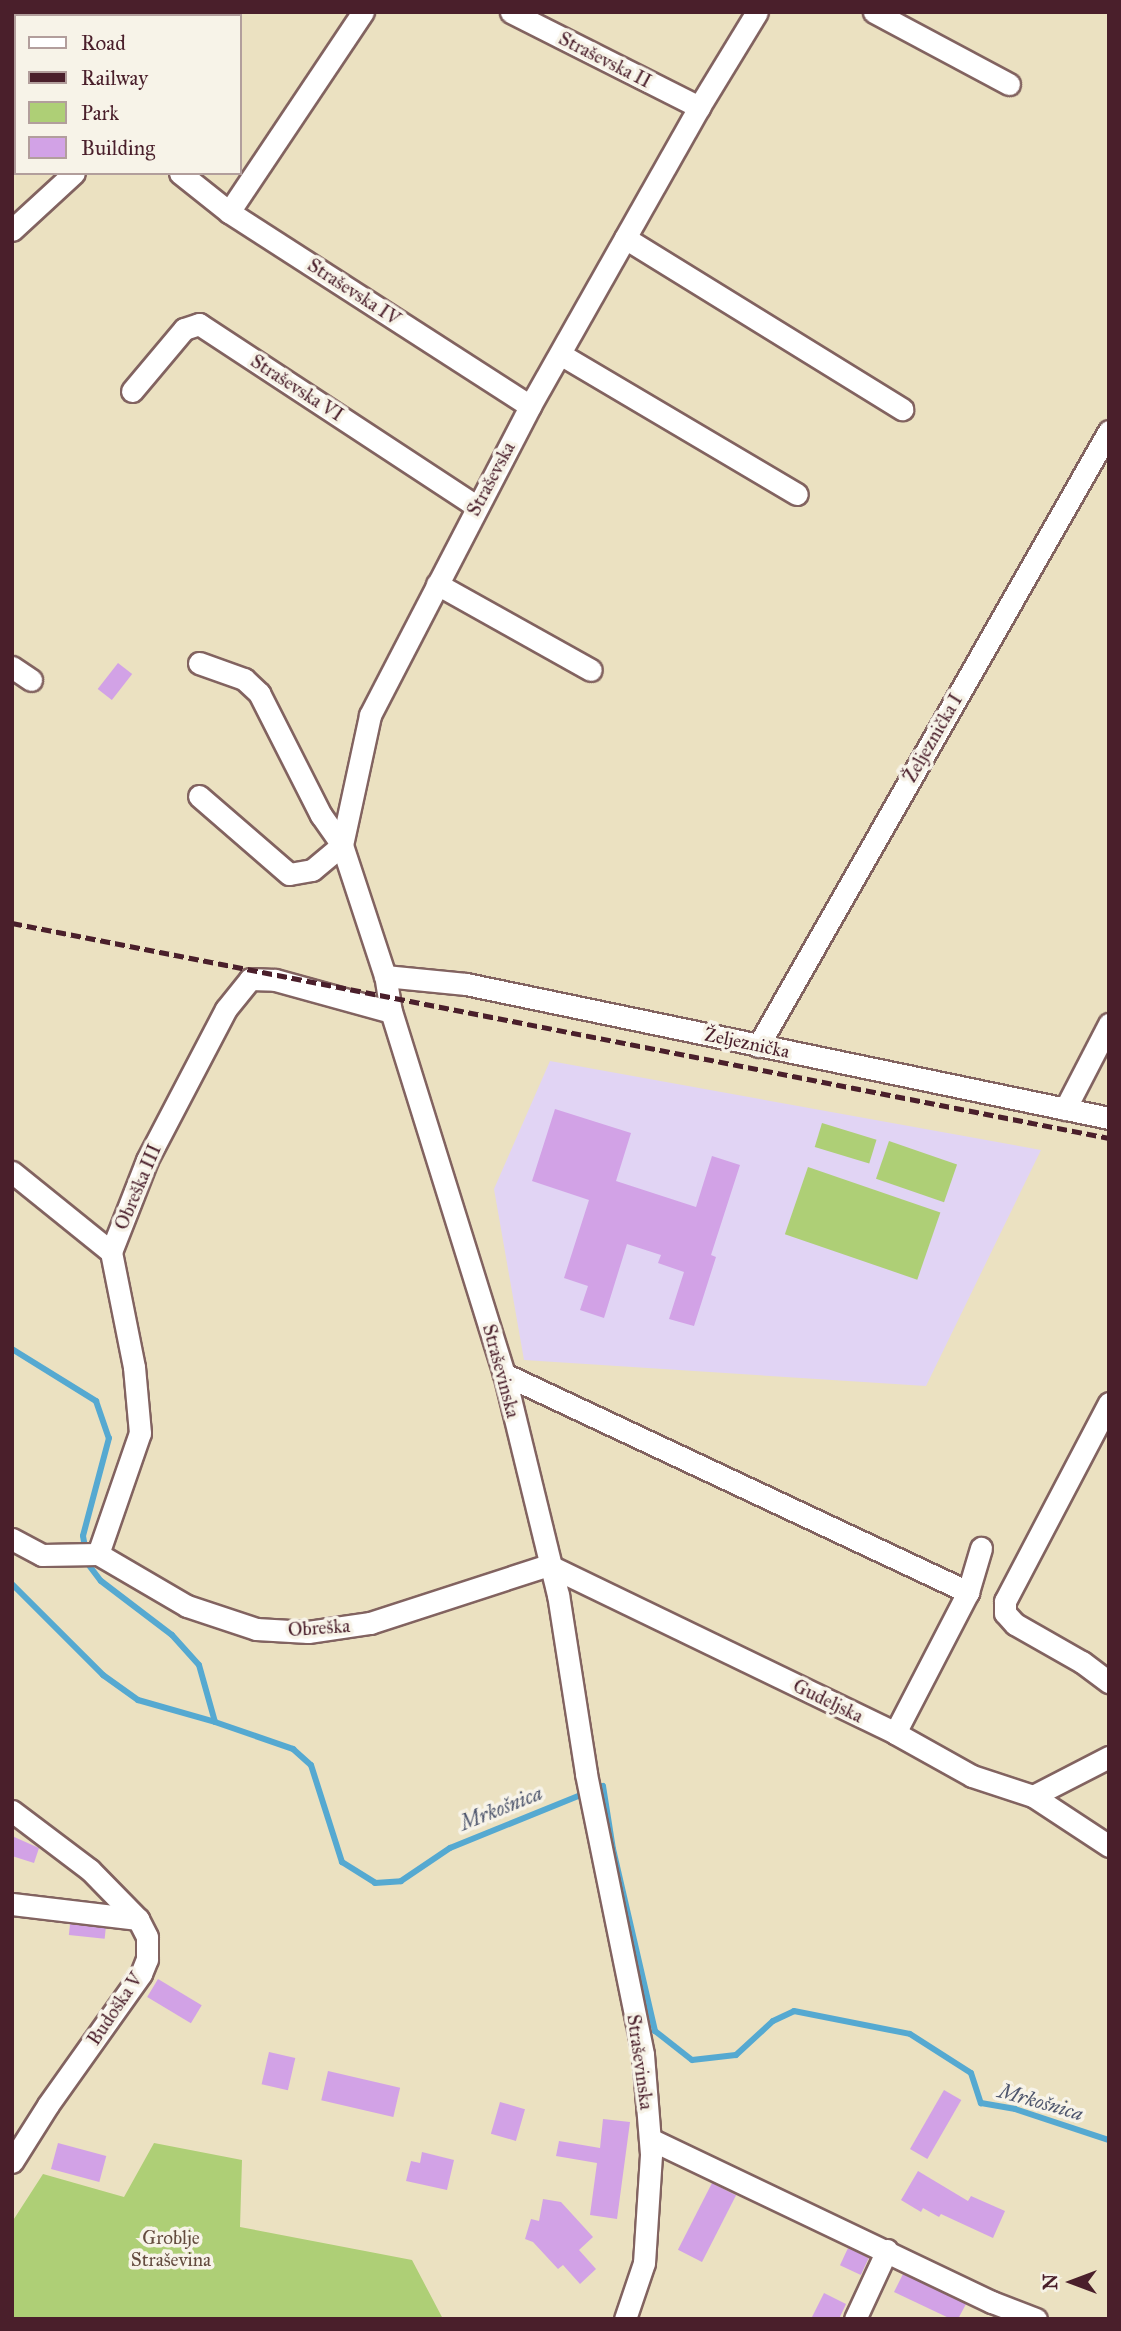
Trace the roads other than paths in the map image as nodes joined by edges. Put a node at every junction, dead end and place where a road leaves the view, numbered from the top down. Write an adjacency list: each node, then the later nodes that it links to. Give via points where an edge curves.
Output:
1 (363, 12): 9 (street)
2 (511, 12): 6 (street, Straševska II)
3 (757, 12): 6 (street, Straševska)
4 (874, 12): 5 (street)
5 (1009, 84)
6 (699, 107): 11 (street, Straševska)
7 (72, 175): 10 (street)
8 (183, 175): 9 (street, Straševska IV)
9 (229, 212): 14 (street, Straševska IV)
10 (12, 230)
11 (625, 238): 12 (street, Straševska); 15 (street)
12 (560, 354): 14 (street, Straševska); 17 (street)
13 (132, 391): 18 (street, Straševska VI, via 184,329 199,324)
14 (530, 406): 18 (street, Straševska)
15 (902, 409)
16 (1109, 431): 29 (street, Željeznička I)
17 (797, 494)
18 (476, 506): 19 (street, Straševska)
19 (437, 584): 22 (street); 25 (street, Straševska, via 370,715)
20 (199, 663): 25 (street, via 244,679 259,693 321,815)
21 (12, 667): 23 (street)
22 (591, 670)
23 (31, 680)
24 (199, 796): 25 (street, via 289,874 312,870)
25 (342, 845): 26 (street)
26 (385, 976): 27 (street, Straševinska); 29 (street, Željeznička, via 466,984)
27 (391, 1012): 33 (street, Obreška III, via 275,981 250,979 226,1009 147,1160); 34 (street, Straševinska)
28 (1109, 1024): 30 (street)
29 (758, 1045): 30 (street, Željeznička)
30 (1065, 1110): 31 (street, Željeznička)
31 (1109, 1118)
32 (12, 1172): 33 (street)
33 (111, 1252): 38 (street, Obreška III, via 134,1367 140,1433)
34 (504, 1374): 39 (street, Straševinska); 40 (street)
35 (1109, 1403): 41 (street, via 1005,1601 1005,1613)
36 (12, 1539): 38 (street, via 42,1555)
37 (981, 1548): 40 (street)
38 (98, 1554): 39 (street, Obreška, via 187,1606 256,1629 308,1632 370,1623)
39 (548, 1565): 42 (street, Gudeljska); 49 (street, Straševinska, via 558,1595 586,1773 643,2054)
40 (968, 1591): 42 (street)
41 (1109, 1682)
42 (895, 1733): 44 (street, Gudeljska, via 972,1776)
43 (1109, 1757): 44 (street)
44 (1033, 1796): 46 (street, Gudeljska)
45 (12, 1811): 48 (street, Budoška V, via 90,1870)
46 (1109, 1846)
47 (12, 1904): 48 (street)
48 (138, 1919): 50 (street, Budoška V, via 147,1937 147,1959 141,1974)
49 (650, 2139): 51 (street); 52 (street, Straševinska, via 645,2263)
50 (12, 2162)
51 (887, 2250): 53 (street); 54 (street)
52 (625, 2319)
53 (855, 2319)
54 (1036, 2319)

